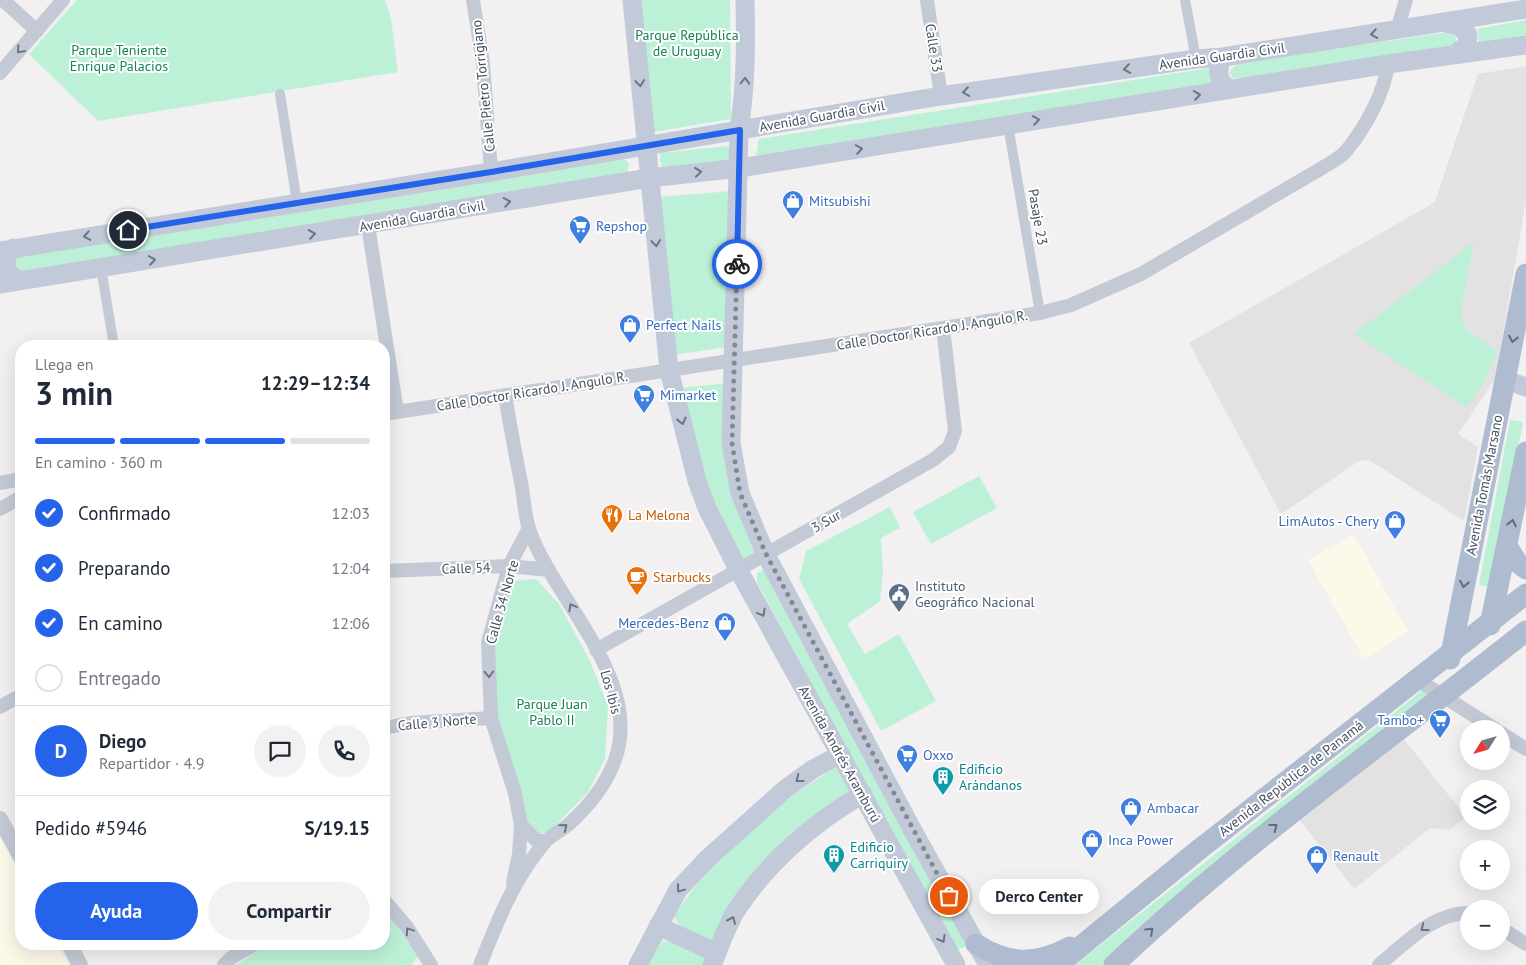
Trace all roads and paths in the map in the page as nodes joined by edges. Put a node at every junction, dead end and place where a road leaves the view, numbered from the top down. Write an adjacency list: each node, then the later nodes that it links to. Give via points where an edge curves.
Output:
1 (3, 0): 12 (street)
2 (63, 0): 12 (street)
3 (473, 0): 26 (street, Calle Pietro Torrigiano, via 483,64)
4 (632, 0): 24 (main road, Avenida Andrés Aramburú, one-way to 24)
5 (745, 0): 23 (main road, Avenida Andrés Aramburú, one-way to 5, via 745,90)
6 (927, 0): 21 (street, Calle 33)
7 (1185, 0): 16 (street)
8 (1406, 0): 11 (street)
9 (1526, 9): 10 (main road, Avenida Guardia Civil)
10 (1442, 23): 11 (main road, Avenida Guardia Civil); 14 (main road, via 1458,25 1468,35 1467,45)
11 (1397, 30): 15 (main road, Avenida Guardia Civil, one-way to 15)
12 (37, 31): 18 (street, one-way to 18)
13 (1526, 45): 14 (main road, Avenida Guardia Civil)
14 (1454, 55): 17 (main road, Avenida Guardia Civil)
15 (1223, 57): 16 (main road, Avenida Guardia Civil); 19 (main road, via 1219,76)
16 (1196, 59): 21 (main road, Avenida Guardia Civil, one-way to 21)
17 (1388, 64): 19 (main road, Avenida Guardia Civil); 35 (street, Calle Doctor Ricardo J. Angulo R., via 1374,108 1346,152 1141,274 1071,305)
18 (0, 73)
19 (1230, 89): 22 (main road, Avenida Guardia Civil, one-way to 19)
20 (280, 94): 28 (street)
21 (941, 96): 23 (main road, Avenida Guardia Civil)
22 (1008, 125): 25 (main road, Avenida Guardia Civil, one-way to 22); 35 (street, Pasaje 23)
23 (740, 130): 24 (main road, Avenida Guardia Civil); 25 (main road, Avenida Andrés Aramburú)
24 (646, 146): 26 (main road, Avenida Guardia Civil); 27 (main road, Avenida Andrés Aramburú)
25 (740, 168): 27 (main road, Avenida Guardia Civil, one-way to 25); 39 (main road, Avenida Andrés Aramburú)
26 (491, 172): 28 (main road, Avenida Guardia Civil)
27 (650, 178): 29 (main road, Avenida Guardia Civil, one-way to 27); 40 (main road, Avenida Andrés Aramburú, one-way to 40)
28 (297, 202): 30 (main road, Avenida Guardia Civil, one-way to 30)
29 (368, 225): 31 (main road, Avenida Guardia Civil, one-way to 29); 38 (street)
30 (6, 250): 33 (main road, via 5,264 11,276)
31 (101, 268): 33 (main road, Avenida Guardia Civil); 37 (street)
32 (1526, 274): 41 (main road, Avenida Tomás Marsano, one-way to 41)
33 (19, 281): 34 (main road, Avenida Guardia Civil)
34 (0, 284)
35 (1040, 313): 36 (street, Calle Doctor Ricardo J. Angulo R.)
36 (943, 328): 39 (street, Calle Doctor Ricardo J. Angulo R.); 52 (street, 3 Sur, via 955,431 949,447 933,460)
37 (113, 340)
38 (381, 340)
39 (735, 360): 40 (street, Calle Doctor Ricardo J. Angulo R.); 52 (main road, Avenida Andrés Aramburú, via 732,443 740,493)
40 (669, 370): 43 (street, Calle Doctor Ricardo J. Angulo R.); 57 (main road, Avenida Andrés Aramburú, one-way to 57, via 697,482)
41 (1505, 380): 42 (main road); 62 (main road, Avenida Tomás Marsano, one-way to 62)
42 (1526, 387)
43 (505, 395): 44 (street, Calle Doctor Ricardo J. Angulo R.); 50 (street, Los Ibis)
44 (390, 413)
45 (1526, 452): 51 (main road, one-way to 45)
46 (15, 480): 47 (street)
47 (0, 483)
48 (15, 500): 49 (street)
49 (0, 509)
50 (529, 528): 53 (street, Calle 34 Norte); 54 (street, Los Ibis)
51 (1507, 546): 55 (main road); 59 (main road)
52 (766, 554): 57 (street, 3 Sur); 88 (main road, Avenida Andrés Aramburú)
53 (509, 566): 54 (street, Calle 54); 56 (street, Calle 54); 68 (street, Calle 34 Norte, one-way to 68, via 488,642)
54 (549, 570): 61 (street, Los Ibis, one-way to 54)
55 (1526, 570)
56 (390, 571)
57 (739, 571): 61 (street, 3 Sur); 73 (main road, Avenida Andrés Aramburú, one-way to 73)
58 (1526, 594): 59 (main road, Avenida República de Panamá)
59 (1491, 622): 62 (main road, Avenida República de Panamá); 63 (main road)
60 (1526, 631): 63 (main road, Avenida República de Panamá)
61 (596, 650): 77 (street, Los Ibis, one-way to 61, via 585,808 602,787 615,759 620,728 616,699)
62 (1451, 654): 64 (main road, Avenida República de Panamá); 65 (main road, Avenida Tomás Marsano)
63 (1481, 667): 65 (main road, Avenida República de Panamá)
64 (1418, 680): 65 (street); 84 (main road, Avenida República de Panamá, via 1208,842)
65 (1444, 696): 69 (street); 97 (main road, Avenida República de Panamá, one-way to 65, via 1173,909 1260,838)
66 (15, 698): 67 (street)
67 (0, 707)
68 (491, 718): 70 (street, Calle 3 Norte); 76 (street, Calle 34 Norte, via 515,794)
69 (1481, 720)
70 (390, 727)
71 (1510, 739): 72 (street)
72 (1526, 749)
73 (840, 754): 74 (main road, Avenida Andrés Aramburú); 82 (main road, one-way to 82, via 784,790 724,842 678,890)
74 (862, 794): 89 (main road, one-way to 74, via 736,911 774,863 817,825); 95 (main road, Avenida Andrés Aramburú, one-way to 95)
75 (0, 819): 78 (street)
76 (521, 825): 77 (street, via 537,841); 79 (street, Calle 34 Norte)
77 (546, 841): 79 (street, Los Ibis)
78 (15, 847)
79 (511, 890): 93 (street, Los Ibis)
80 (390, 907): 92 (street, one-way to 80)
81 (1460, 913): 98 (street, one-way to 98, via 1439,918)
82 (658, 926): 89 (main road); 94 (main road)
83 (1510, 934): 85 (street)
84 (1093, 936): 88 (main road, via 1057,954 1029,961); 96 (main road, Avenida República de Panamá)
85 (1526, 944)
86 (71, 950): 90 (street)
87 (245, 950): 91 (street)
88 (981, 957)
89 (714, 959)
90 (80, 965)
91 (224, 965)
92 (431, 965)
93 (480, 965)
94 (638, 965)
95 (956, 965)
96 (1058, 965)
97 (1114, 965)
98 (1379, 965)

